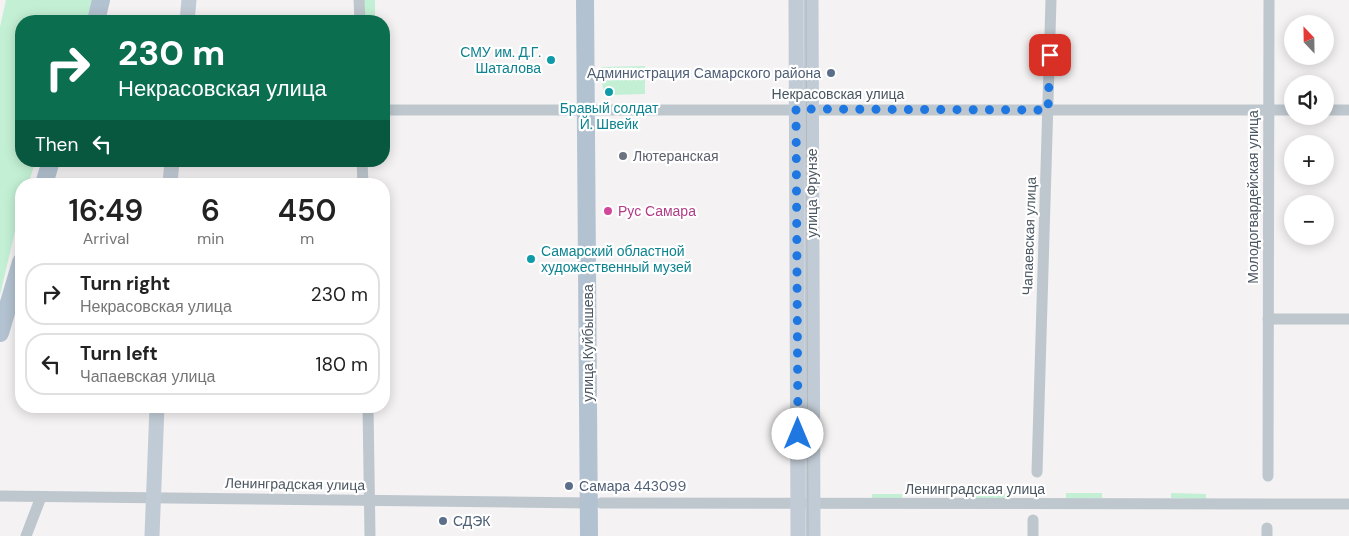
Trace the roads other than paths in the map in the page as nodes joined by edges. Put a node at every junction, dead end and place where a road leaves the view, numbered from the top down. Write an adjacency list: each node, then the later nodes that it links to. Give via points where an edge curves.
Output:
1 (101, 0): 9 (main road)
2 (189, 0): 10 (main road)
3 (359, 0): 11 (street)
4 (585, 0): 12 (main road, улица Куйбышева)
5 (796, 0): 13 (main road, улица Фрунзе)
6 (810, 0): 14 (main road, улица Фрунзе)
7 (1051, 0): 16 (street, Чапаевская улица)
8 (1270, 0): 17 (street, Молодогвардейская улица)
9 (97, 15)
10 (188, 15)
11 (360, 15)
12 (587, 109): 13 (street, Некрасовская улица); 15 (street, Некрасовская улица); 33 (main road, улица Куйбышева)
13 (796, 109): 14 (street, Некрасовская улица); 34 (main road, улица Фрунзе)
14 (812, 109): 16 (street, Некрасовская улица); 34 (main road, улица Фрунзе)
15 (390, 110)
16 (1048, 110): 17 (street, Некрасовская улица); 27 (street, Чапаевская улица)
17 (1268, 110): 18 (street, Некрасовская улица); 22 (street, Молодогвардейская улица)
18 (1284, 110)
19 (1334, 110): 20 (street)
20 (1349, 110)
21 (15, 282): 24 (main road)
22 (1268, 319): 23 (street); 28 (street, Молодогвардейская улица)
23 (1349, 319)
24 (0, 333)
25 (157, 413): 31 (main road)
26 (368, 413): 32 (street)
27 (1037, 472)
28 (1268, 476)
29 (0, 496): 30 (street, Ленинградская улица)
30 (41, 496): 31 (street, Ленинградская улица); 37 (street)
31 (152, 498): 32 (street, Ленинградская улица); 38 (main road)
32 (370, 500): 33 (street, Ленинградская улица); 39 (street)
33 (595, 503): 34 (street, Ленинградская улица); 40 (main road, улица Куйбышева)
34 (805, 504): 35 (street, Ленинградская улица); 41 (main road, улица Фрунзе); 42 (main road, улица Фрунзе)
35 (1349, 504)
36 (1034, 520): 43 (street)
37 (26, 536)
38 (152, 536)
39 (370, 536)
40 (589, 536)
41 (798, 536)
42 (813, 536)
43 (1033, 536)

